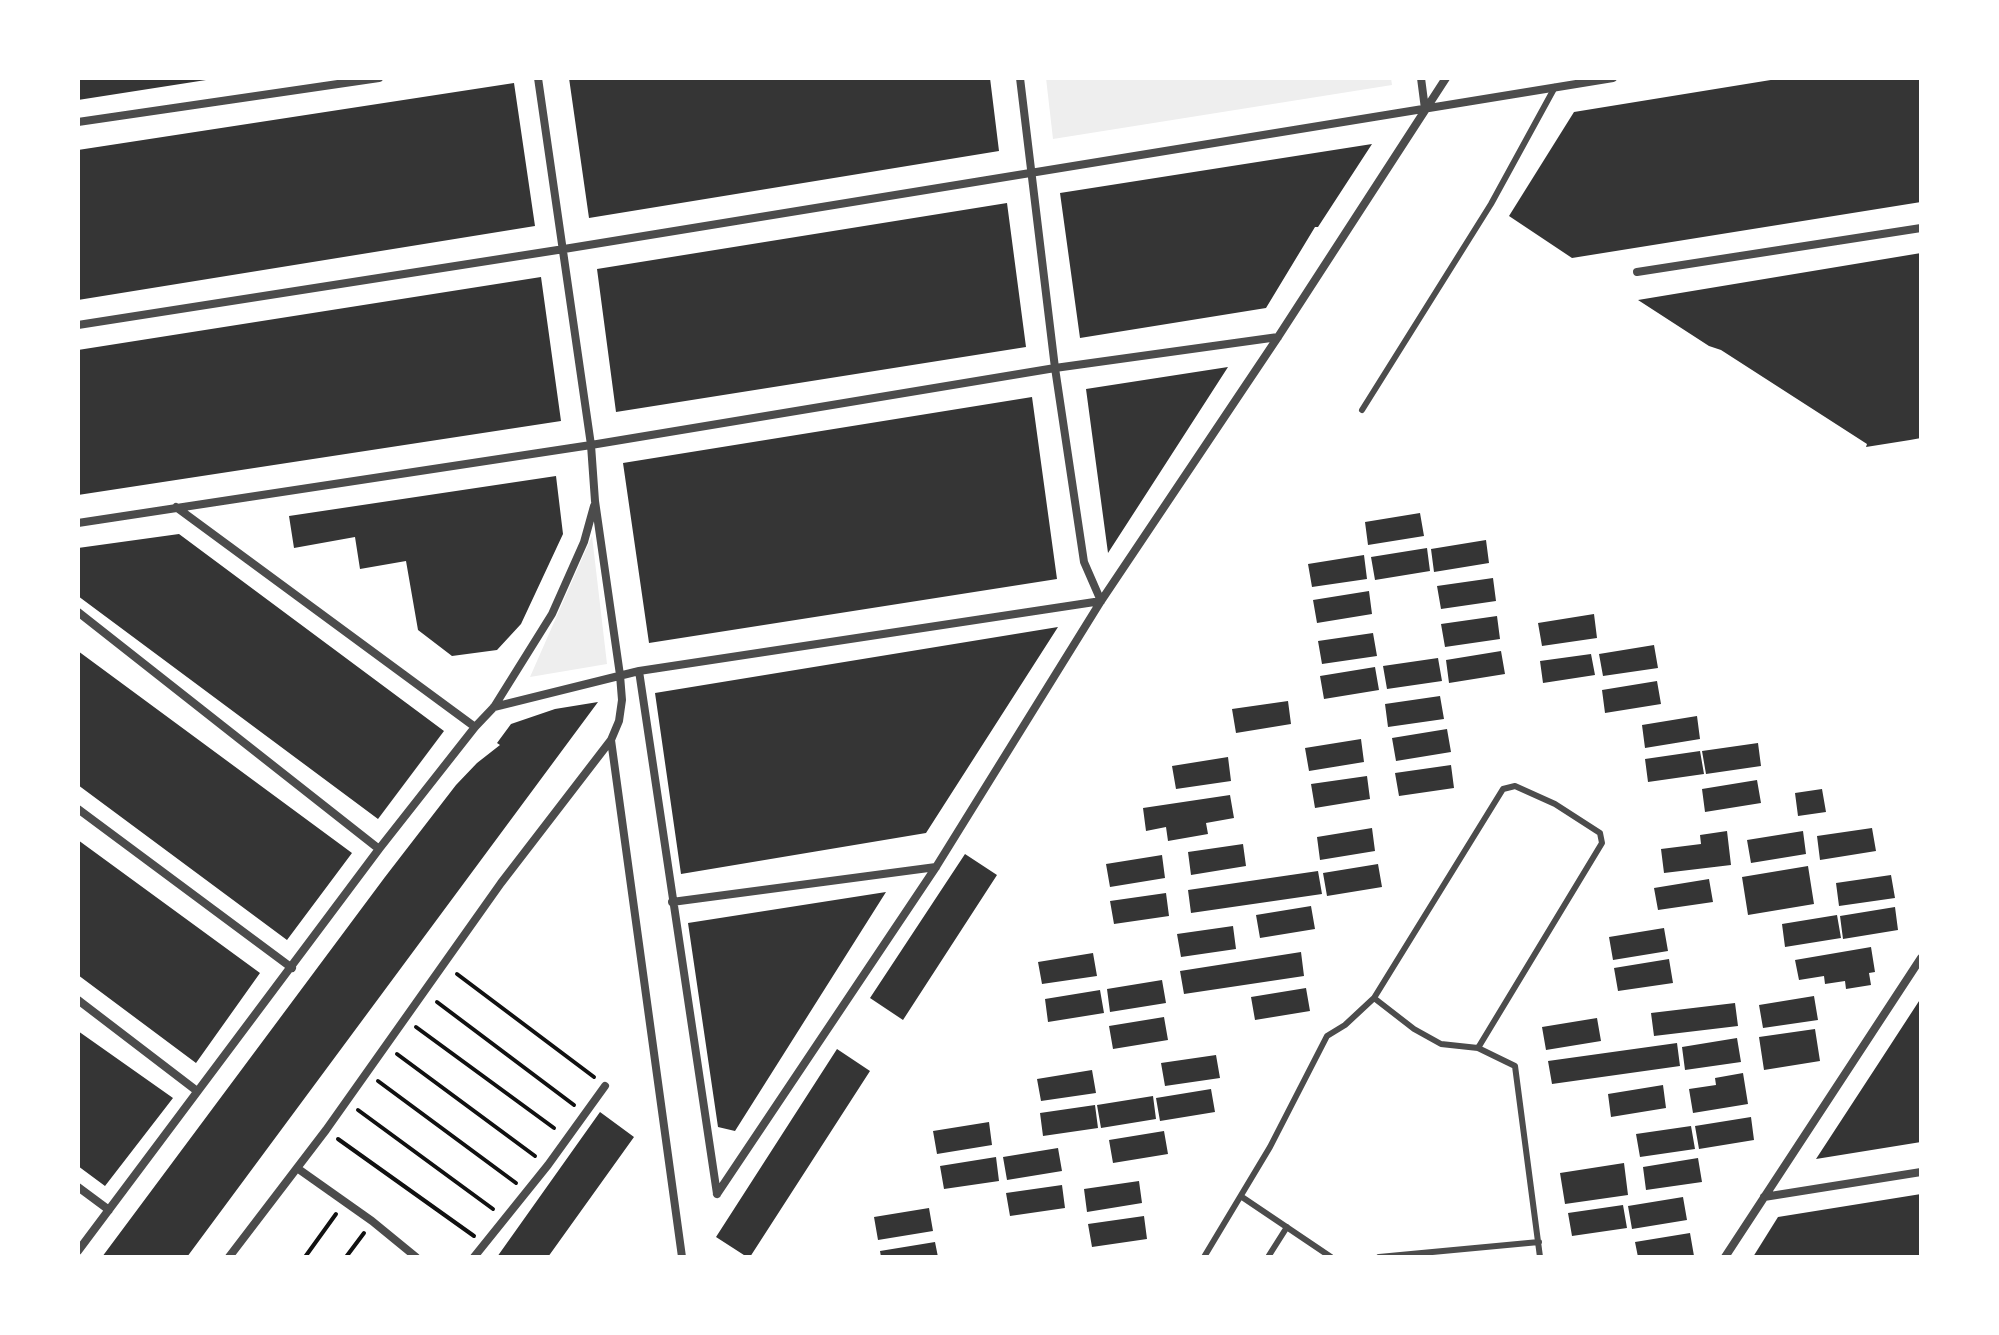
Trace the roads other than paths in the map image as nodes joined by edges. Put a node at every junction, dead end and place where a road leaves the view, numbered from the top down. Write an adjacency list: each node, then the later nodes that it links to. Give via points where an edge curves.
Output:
1 (379, 78): 10 (street)
2 (538, 78): 13 (street)
3 (1020, 78): 11 (street)
4 (1421, 78): 9 (street)
5 (1446, 78): 9 (street)
6 (1561, 78): 8 (street)
7 (1613, 78): 8 (street)
8 (1555, 87): 9 (street); 18 (lane, via 1491,204)
9 (1425, 110): 11 (street); 16 (street)
10 (78, 122)
11 (1031, 173): 13 (street); 17 (street)
12 (1921, 228): 14 (street)
13 (564, 249): 15 (street); 19 (street)
14 (1637, 272)
15 (78, 325)
16 (1278, 337): 17 (street); 23 (street)
17 (1055, 368): 19 (street); 23 (street, via 1084,562)
18 (1362, 410)
19 (591, 445): 20 (street); 21 (street)
20 (595, 501): 26 (street); 27 (street, via 584,542 552,614)
21 (176, 507): 22 (street); 28 (street)
22 (78, 523)
23 (1101, 601): 25 (street); 32 (street)
24 (78, 612): 31 (street)
25 (639, 671): 26 (street); 33 (street)
26 (620, 675): 27 (street); 29 (street, via 621,711)
27 (494, 707): 28 (street)
28 (475, 727): 31 (street)
29 (611, 740): 41 (street, via 501,883); 50 (street)
30 (78, 809): 35 (street)
31 (379, 849): 35 (street)
32 (936, 867): 33 (street); 33 (street, via 717,1194)
33 (672, 902)
34 (1921, 958): 45 (street)
35 (292, 968): 40 (street)
36 (1374, 998): 38 (lane, via 1441,1044); 38 (lane, via 1503,789 1515,786 1555,804 1600,833 1602,843); 44 (lane, via 1327,1036)
37 (78, 1000): 40 (street)
38 (1478, 1048): 48 (lane, via 1517,1072)
39 (605, 1086): 53 (street)
40 (197, 1091): 46 (street)
41 (297, 1168): 51 (street); 52 (street)
42 (1921, 1172): 45 (street)
43 (78, 1187): 46 (street)
44 (1242, 1197): 47 (lane); 54 (lane)
45 (1764, 1197): 59 (street)
46 (109, 1210): 49 (street)
47 (1287, 1227): 55 (lane); 56 (lane)
48 (1539, 1242): 57 (lane); 58 (lane)
49 (78, 1251)
50 (681, 1252)
51 (229, 1257)
52 (416, 1257)
53 (474, 1257)
54 (1204, 1257)
55 (1268, 1257)
56 (1331, 1257)
57 (1379, 1257)
58 (1540, 1257)
59 (1725, 1257)

